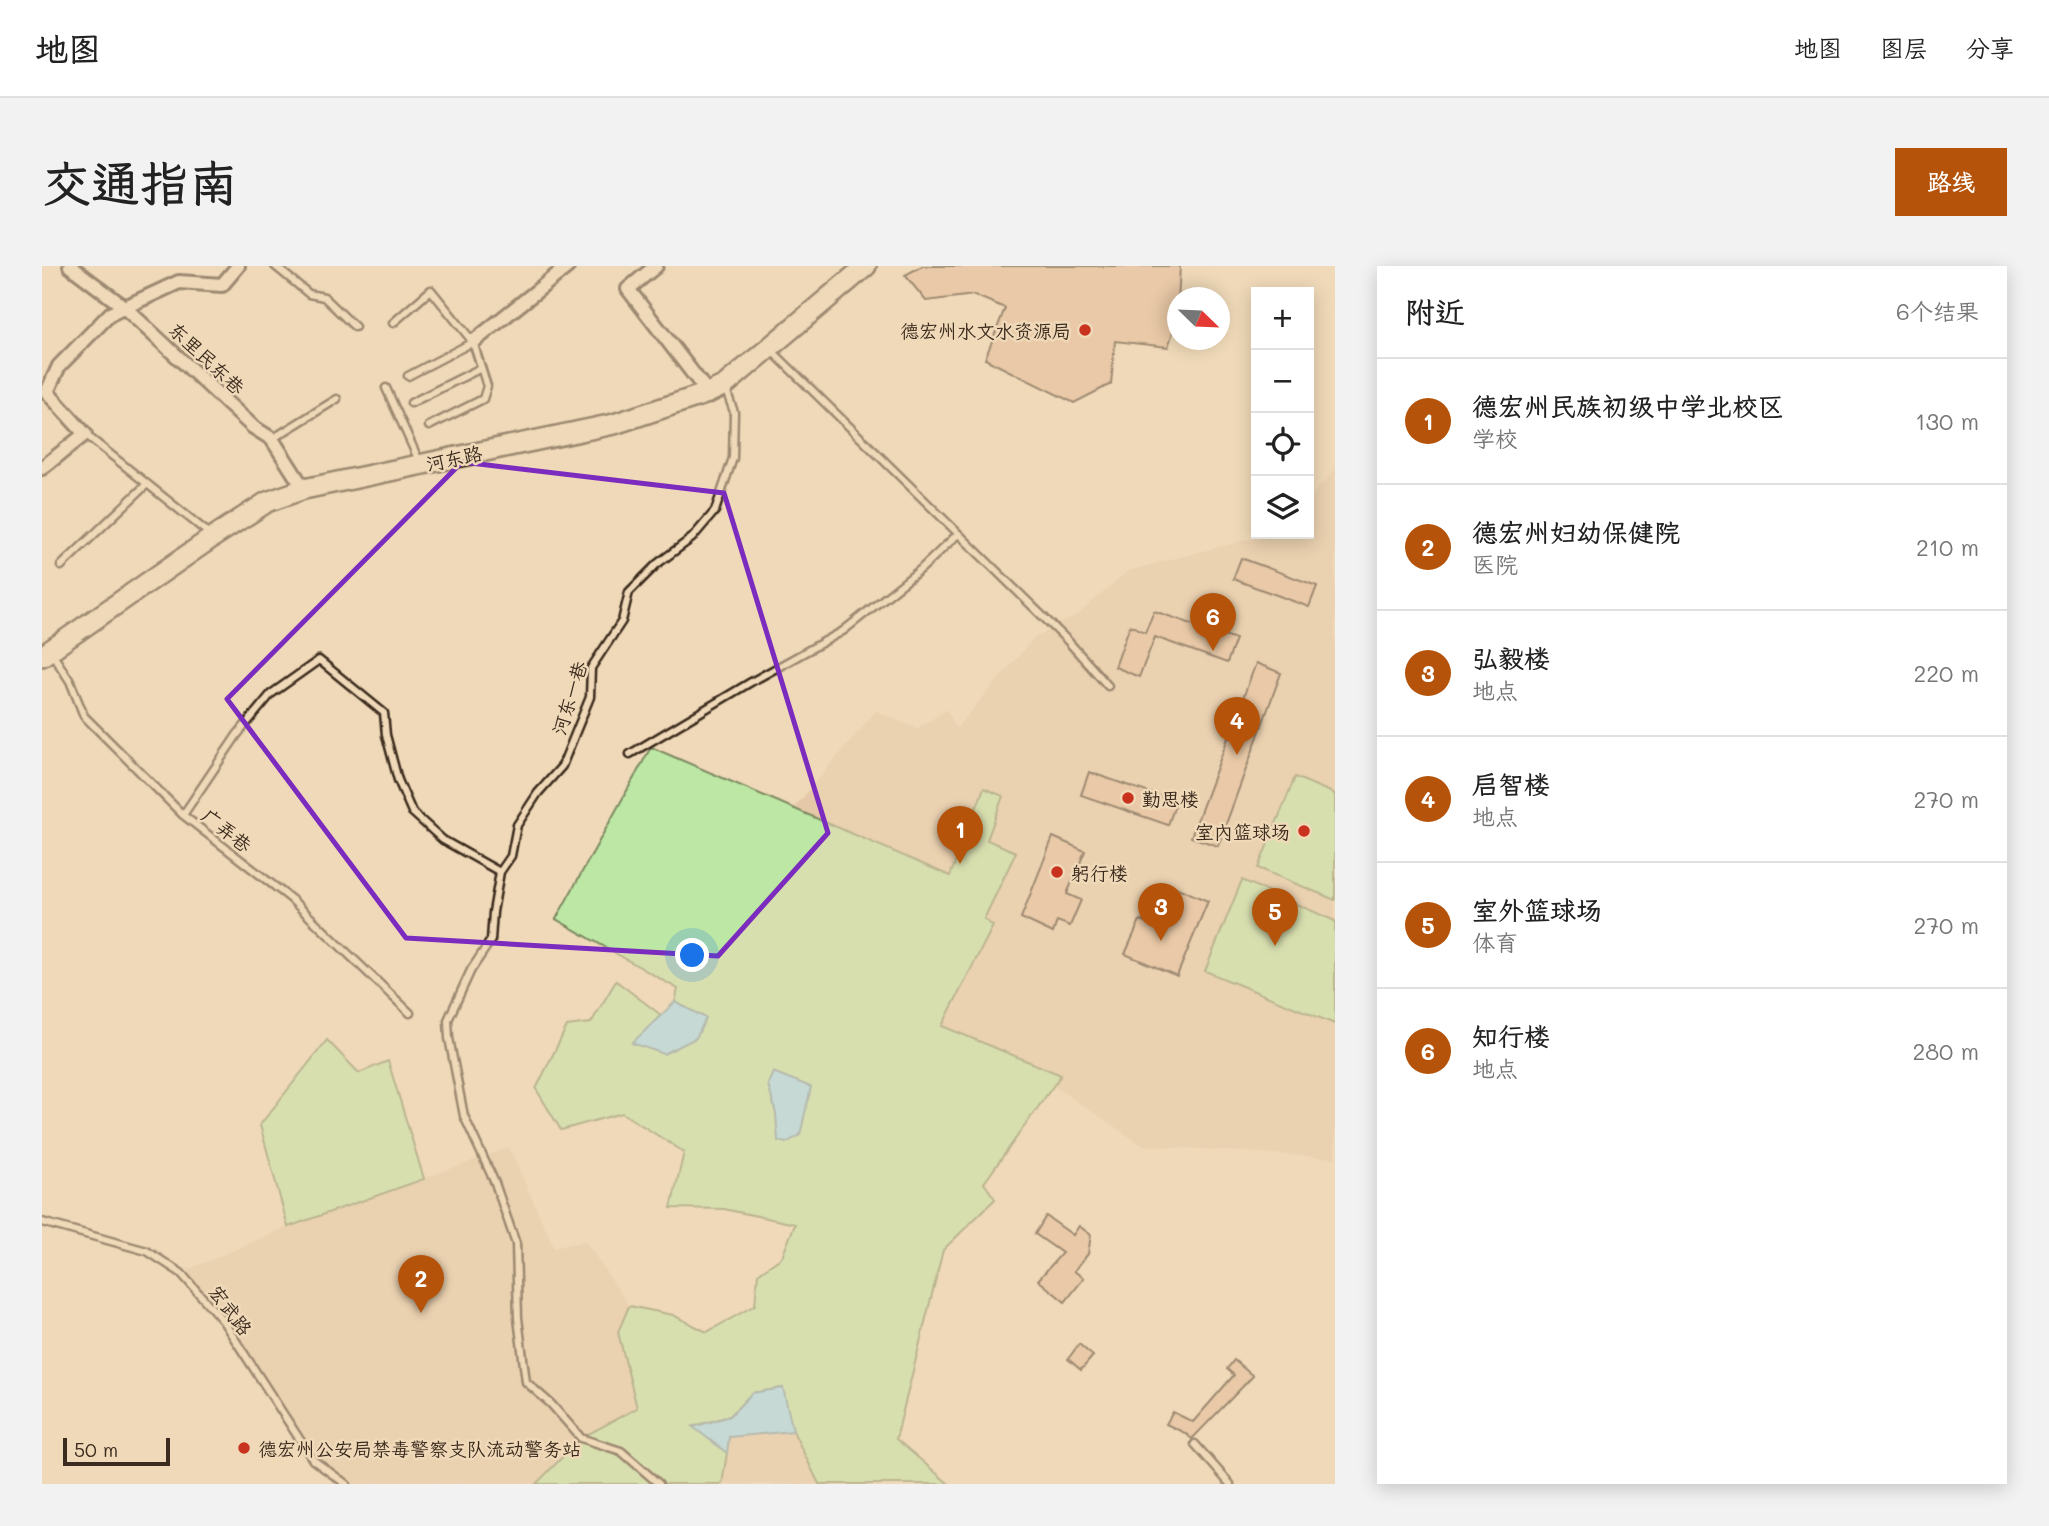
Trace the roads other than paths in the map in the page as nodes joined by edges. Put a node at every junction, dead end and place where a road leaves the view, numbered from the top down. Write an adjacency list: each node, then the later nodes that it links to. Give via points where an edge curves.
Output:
1 (70, 266): 7 (street, 东里民东巷)
2 (238, 266): 7 (street, via 222,285 179,282)
3 (275, 266): 9 (lane, via 309,295 324,297)
4 (568, 266): 10 (street)
5 (656, 266): 15 (street, via 628,289)
6 (866, 266): 11 (main road, 河东路)
7 (124, 307): 19 (street, via 110,314 58,366 47,392); 20 (street, 东里民东巷, via 253,428)
8 (393, 323): 10 (lane, via 431,290)
9 (355, 327)
10 (473, 342): 12 (lane); 13 (lane)
11 (769, 348): 15 (main road, 河东路); 25 (lane)
12 (481, 368): 17 (lane); 18 (lane, via 487,386 483,399)
13 (408, 376)
14 (386, 388): 21 (lane)
15 (716, 389): 21 (main road, 河东路, via 614,424); 32 (lane, 河东一巷, via 734,412 733,458 715,511 692,538 656,564 629,592 622,621 591,668 590,697 562,766 517,825 511,856)
16 (337, 399): 20 (lane)
17 (411, 403)
18 (429, 426)
19 (85, 435): 22 (street); 23 (lane)
20 (272, 439): 24 (street, 东里民东巷)
21 (420, 465): 24 (main road, 河东路)
22 (42, 468)
23 (147, 484): 26 (lane); 27 (lane)
24 (304, 489): 26 (main road, 河东路, via 267,502)
25 (958, 534): 29 (lane); 30 (lane, via 843,631)
26 (213, 537): 28 (main road, 河东路)
27 (61, 566)
28 (46, 653): 31 (lane, 广弄巷, via 70,681 84,716)
29 (1108, 686)
30 (630, 754)
31 (183, 815): 32 (lane, via 237,734 271,694 319,660 384,713 398,780 412,812 443,839); 33 (lane, 广弄巷, via 291,899)
32 (500, 872): 37 (lane, 河东一巷, via 491,940 448,1020 464,1116 495,1183 516,1244 526,1382 581,1438 621,1451)
33 (410, 1013)
34 (42, 1222): 36 (lane, 宏武路, via 147,1251 181,1273 223,1321 313,1460)
35 (1195, 1444): 38 (lane)
36 (346, 1484)
37 (659, 1484)
38 (1230, 1484)

